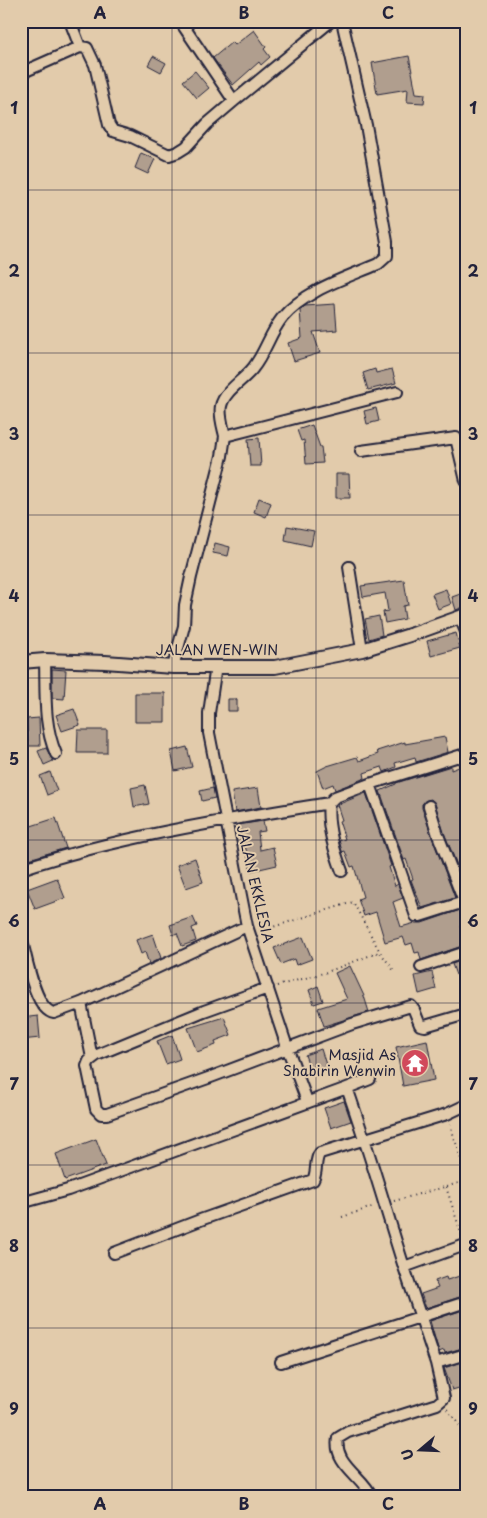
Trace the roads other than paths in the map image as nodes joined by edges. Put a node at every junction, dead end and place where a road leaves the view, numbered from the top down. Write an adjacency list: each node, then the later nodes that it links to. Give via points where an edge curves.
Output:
1 (70, 21): 5 (street)
2 (180, 21): 7 (street)
3 (342, 21): 9 (street, via 366,125 387,256 378,264 314,293 289,311 252,370 224,399 221,407)
4 (326, 23): 7 (street)
5 (80, 47): 6 (street); 7 (street, via 90,51 113,131 169,155 186,147)
6 (21, 72)
7 (234, 101)
8 (397, 392): 9 (street)
9 (225, 436): 19 (street, via 190,577 184,626)
10 (361, 451): 11 (street, via 456,438)
11 (466, 481)
12 (349, 567): 15 (street)
13 (463, 616): 14 (street); 15 (street, JALAN WEN-WIN)
14 (466, 632)
15 (362, 650): 18 (street, JALAN WEN-WIN, via 275,667)
16 (45, 660): 17 (street, JALAN WEN-WIN); 19 (street, JALAN WEN-WIN); 20 (street, via 46,724)
17 (21, 662)
18 (216, 666): 19 (street, JALAN WEN-WIN); 26 (street, JALAN EKKLESIA, via 209,733)
19 (173, 667)
20 (56, 754)
21 (464, 755): 22 (street); 23 (street)
22 (466, 766)
23 (370, 784): 24 (street); 29 (street, via 416,916)
24 (329, 802): 26 (street); 28 (street, via 330,824)
25 (429, 806): 29 (street)
26 (227, 820): 27 (street, via 132,839); 30 (street, JALAN EKKLESIA)
27 (21, 869)
28 (342, 871)
29 (465, 905)
30 (249, 930): 34 (street, JALAN EKKLESIA); 35 (street)
31 (21, 937): 35 (street, via 38,998 45,1009 54,1013)
32 (466, 952): 33 (street)
33 (421, 967)
34 (268, 988): 37 (street, JALAN EKKLESIA); 38 (street)
35 (81, 1003): 38 (street)
36 (466, 1014): 37 (street, via 424,1026 420,1025 411,1006)
37 (287, 1047): 38 (street, via 211,1078 107,1114 96,1109 86,1066); 41 (street, JALAN EKKLESIA)
38 (92, 1058)
39 (370, 1079): 40 (street)
40 (347, 1088): 41 (street); 43 (street)
41 (307, 1101): 44 (street, via 68,1190)
42 (466, 1105): 43 (street)
43 (366, 1140): 46 (street, via 320,1153 313,1180); 47 (street)
44 (21, 1203)
45 (465, 1247): 47 (street)
46 (114, 1253)
47 (404, 1267): 49 (street)
48 (466, 1302): 49 (street)
49 (420, 1318): 51 (street); 52 (street)
50 (466, 1354): 52 (street)
51 (281, 1362)
52 (436, 1363): 53 (street, via 444,1392 442,1401 338,1438 338,1450 346,1466)
53 (372, 1497)

